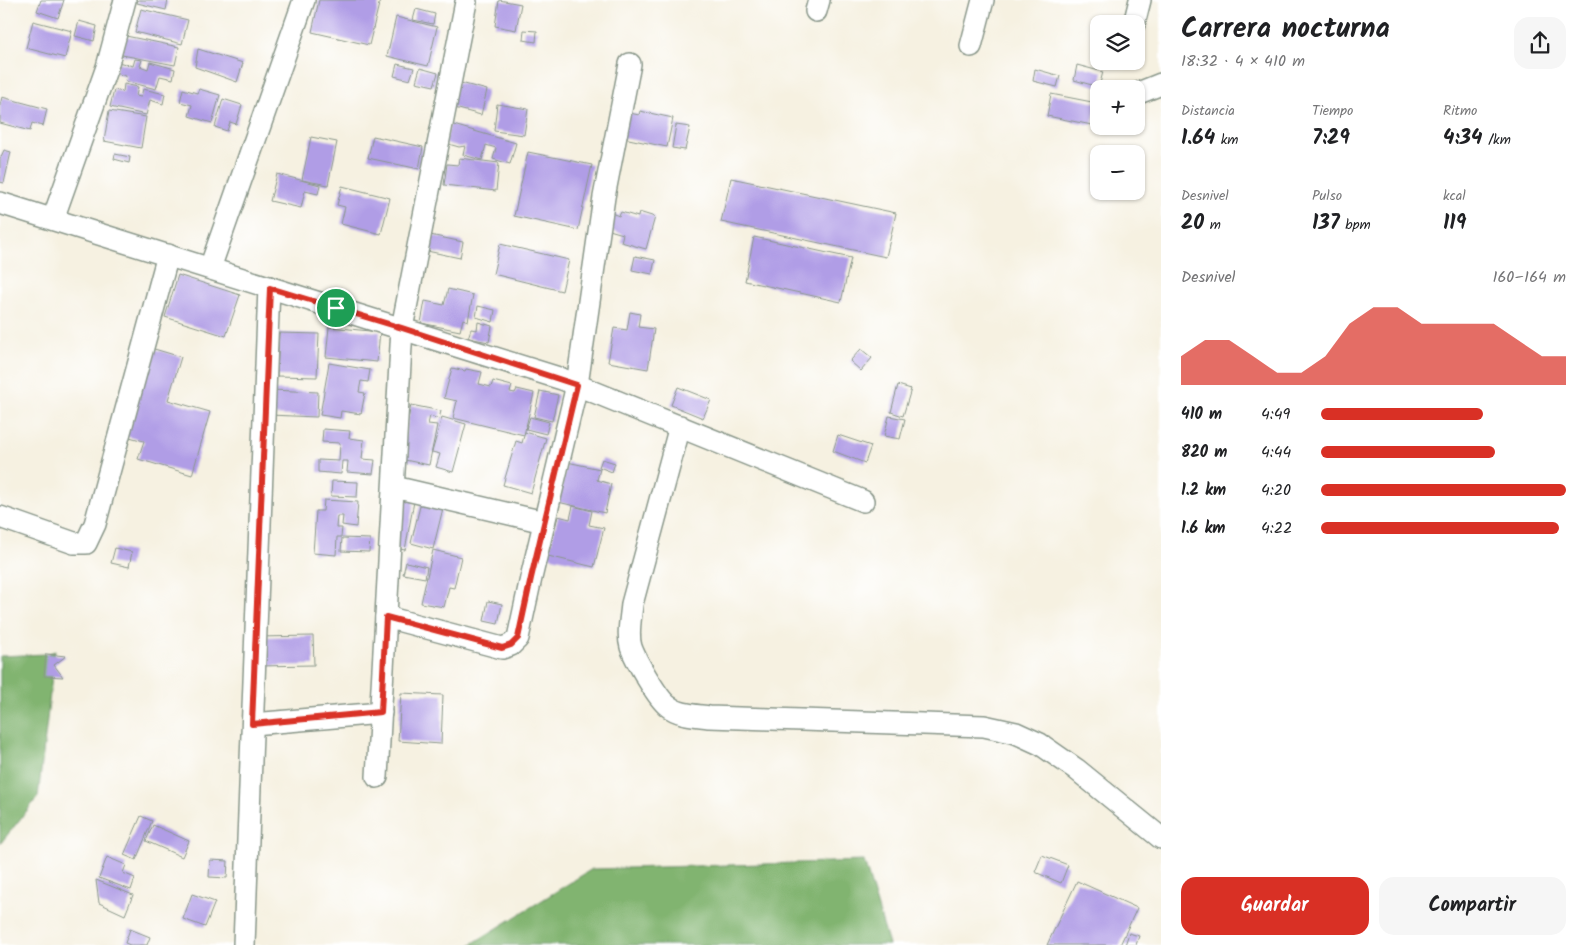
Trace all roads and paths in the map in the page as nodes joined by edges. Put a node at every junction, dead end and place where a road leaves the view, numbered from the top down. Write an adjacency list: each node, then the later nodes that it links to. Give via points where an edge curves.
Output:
1 (125, 0): 12 (street, via 107,68)
2 (304, 0): 14 (street)
3 (983, 0): 7 (street)
4 (1140, 0): 6 (street)
5 (466, 2): 16 (street)
6 (1136, 15)
7 (971, 46)
8 (630, 64): 17 (street, via 604,197)
9 (1161, 84): 10 (street)
10 (1145, 90)
11 (0, 202): 12 (street)
12 (53, 219): 13 (street)
13 (168, 255): 14 (street); 21 (street, via 95,524 86,543 74,543)
14 (210, 268): 15 (street)
15 (270, 288): 16 (street); 25 (street)
16 (402, 328): 17 (street); 19 (street)
17 (577, 385): 18 (street); 22 (street)
18 (680, 426): 20 (street); 27 (street, via 632,604 630,623 630,646 668,707 684,714 709,717 984,726 1016,733 1040,744 1076,769)
19 (394, 487): 22 (street); 23 (street)
20 (863, 501)
21 (0, 517)
22 (544, 522): 23 (street, via 518,638 511,645 502,648)
23 (386, 617): 24 (street)
24 (381, 712): 25 (street); 26 (street)
25 (252, 724): 28 (street)
26 (377, 777)
27 (1161, 838)
28 (244, 945)

